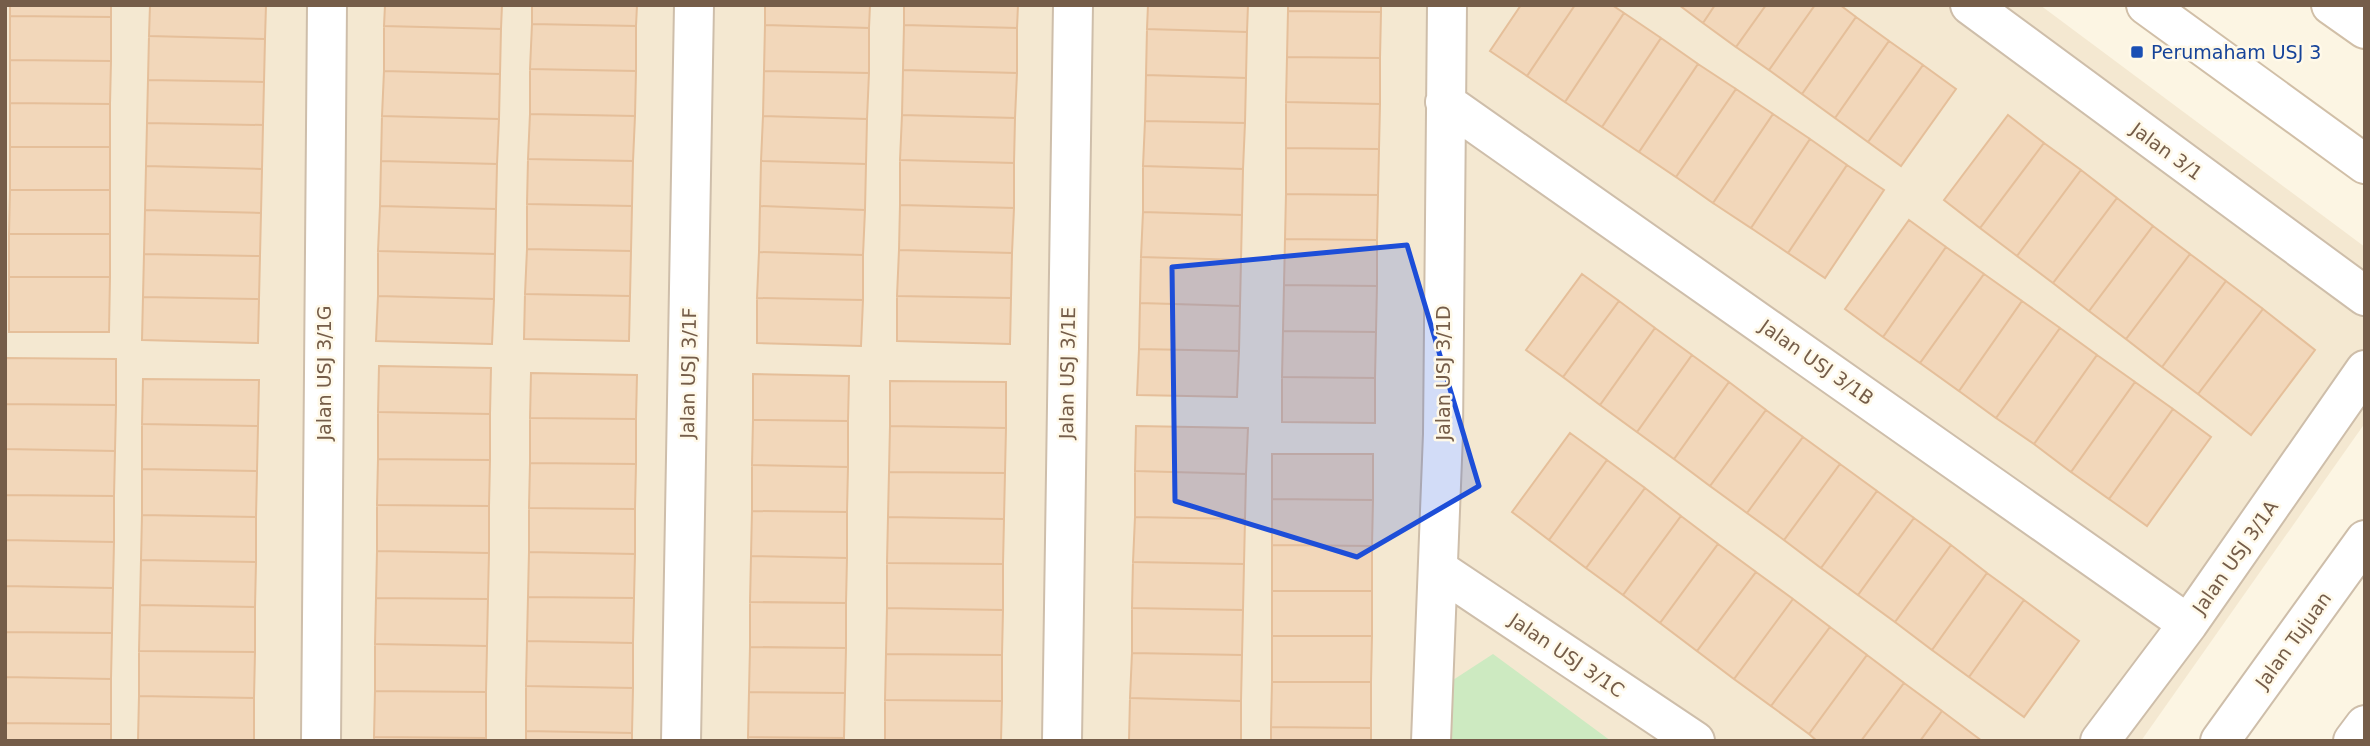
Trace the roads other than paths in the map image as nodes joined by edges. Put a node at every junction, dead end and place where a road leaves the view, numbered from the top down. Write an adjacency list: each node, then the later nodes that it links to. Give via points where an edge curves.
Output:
1 (327, 5): 17 (street, Jalan USJ 3/1G)
2 (694, 5): 18 (street, Jalan USJ 3/1F)
3 (1073, 5): 19 (street, Jalan USJ 3/1E)
4 (1447, 5): 9 (street, Jalan USJ 3/1D)
5 (1969, 5): 11 (street, Jalan 3/1)
6 (2146, 5): 10 (street)
7 (2332, 5): 8 (street)
8 (2365, 29)
9 (1446, 102): 14 (street, Jalan USJ 3/1D); 15 (street, Jalan USJ 3/1B)
10 (2365, 164)
11 (2365, 296)
12 (2365, 370): 15 (street, Jalan USJ 3/1A)
13 (2365, 540): 23 (street, Jalan Tujuan)
14 (1438, 569): 20 (street, Jalan USJ 3/1D); 21 (street, Jalan USJ 3/1C)
15 (2188, 624): 22 (street, Jalan USJ 3/1A)
16 (2365, 725): 24 (street)
17 (321, 741)
18 (681, 741)
19 (1062, 741)
20 (1431, 741)
21 (1696, 741)
22 (2100, 741)
23 (2220, 741)
24 (2353, 741)

